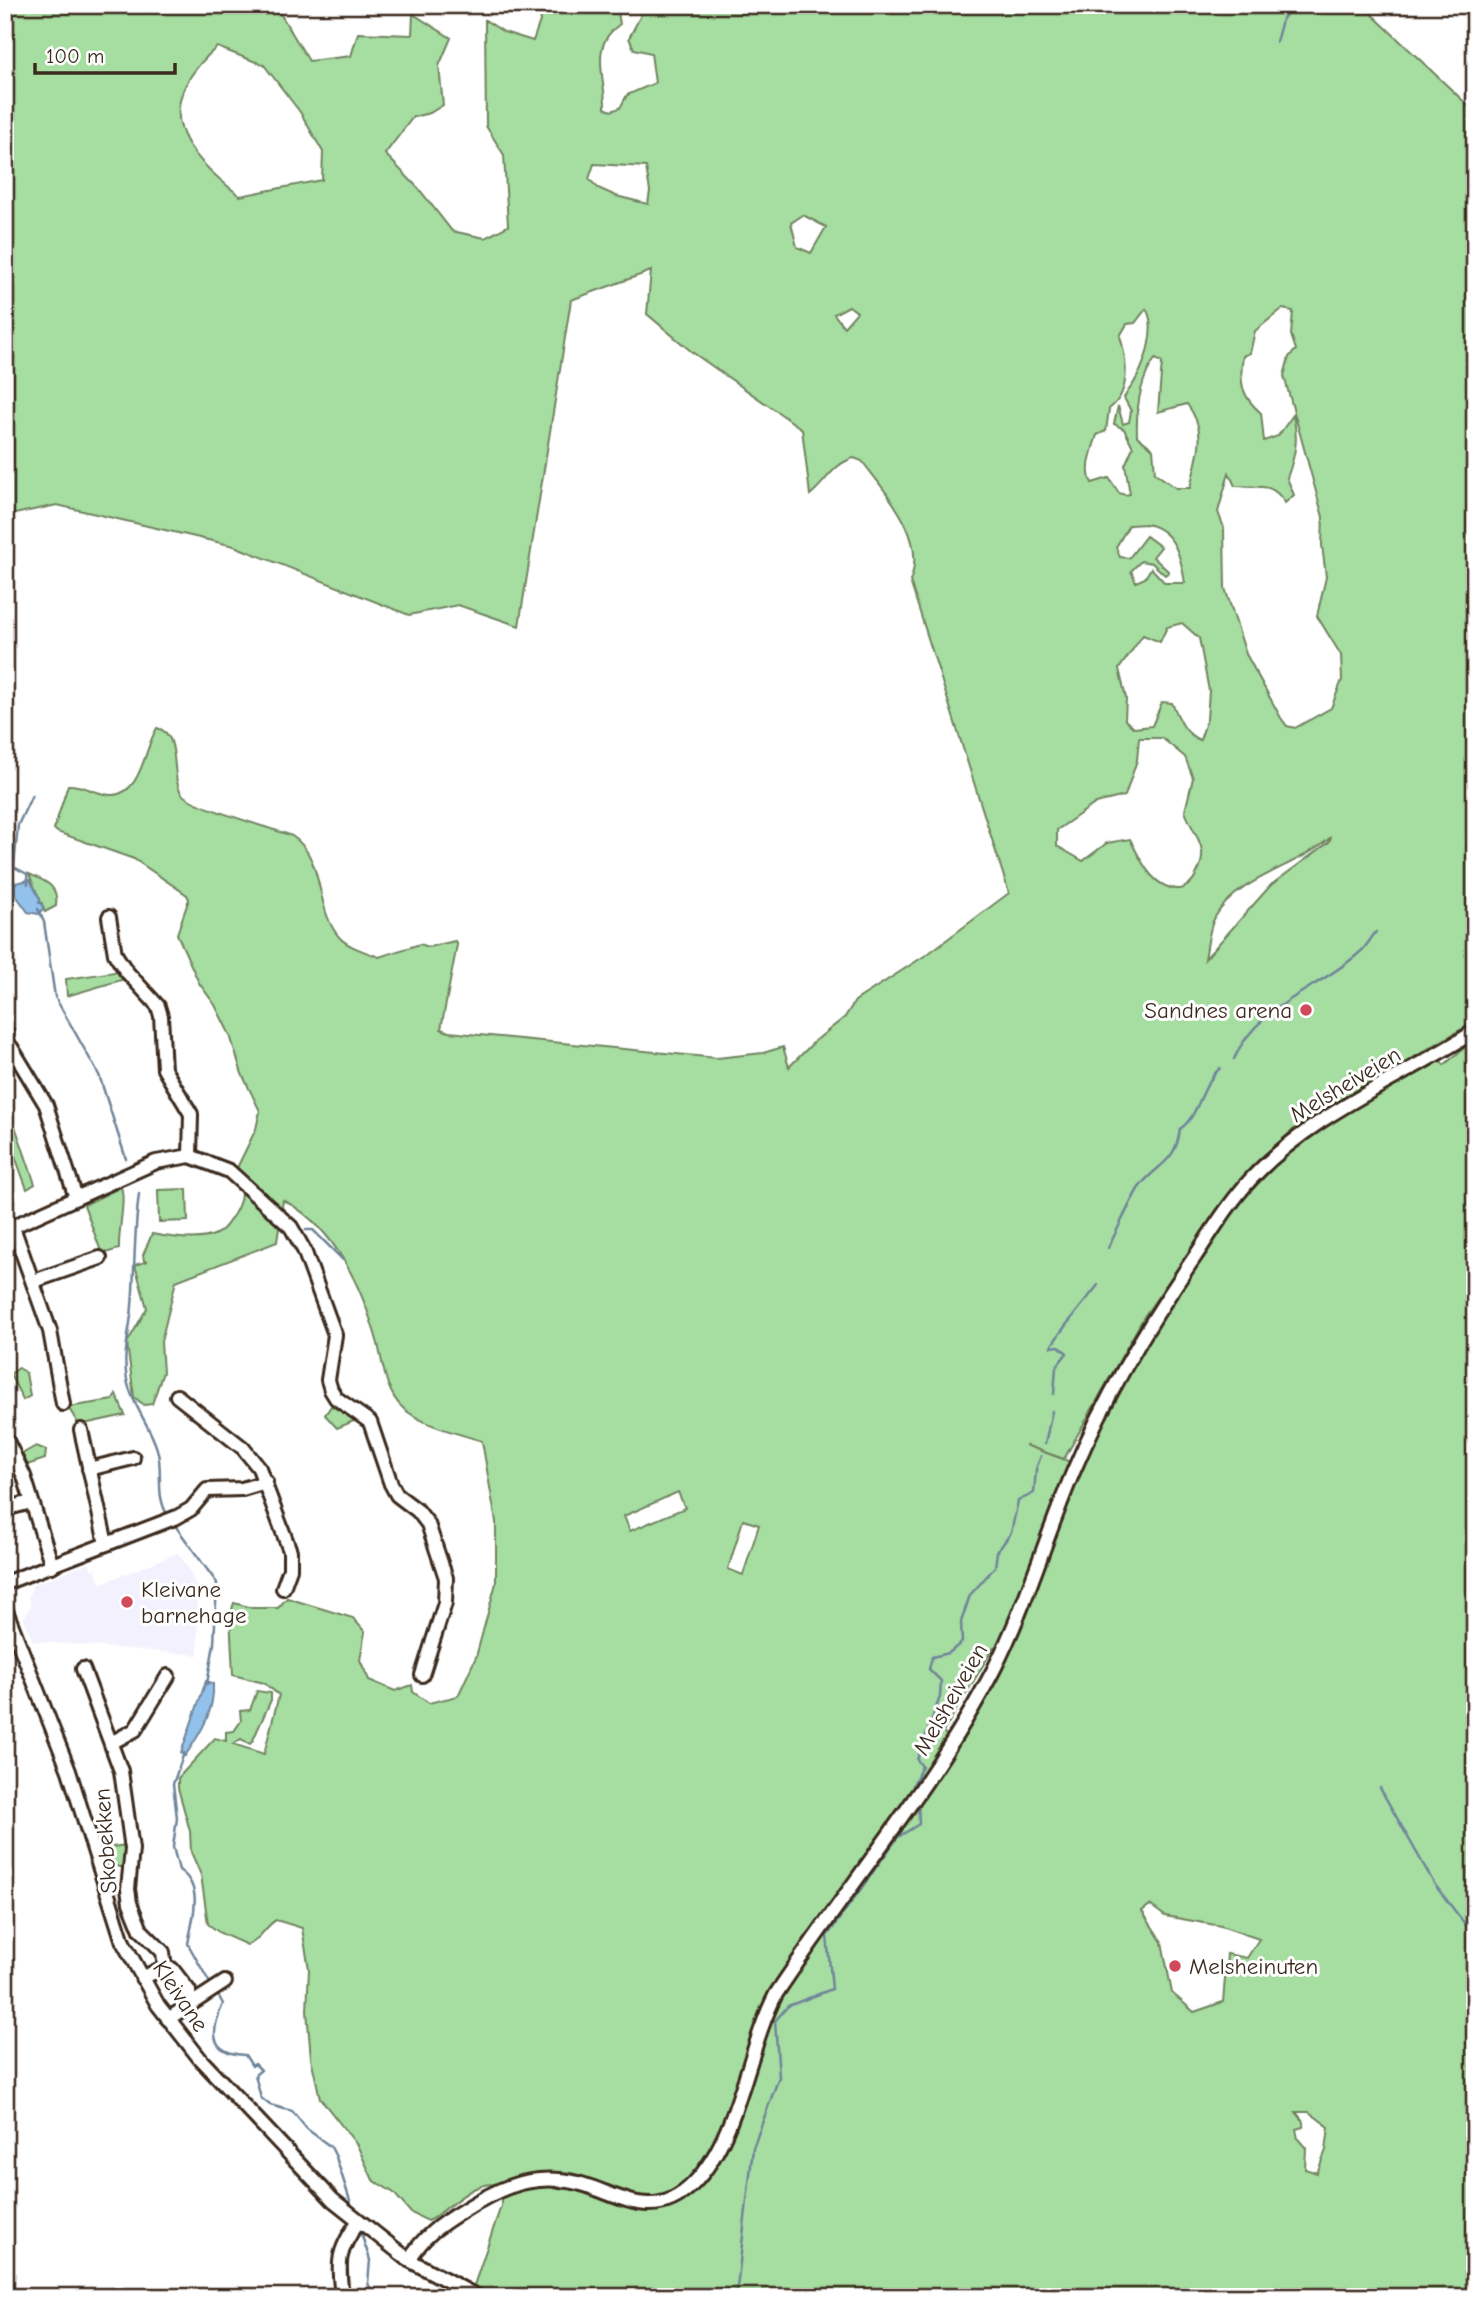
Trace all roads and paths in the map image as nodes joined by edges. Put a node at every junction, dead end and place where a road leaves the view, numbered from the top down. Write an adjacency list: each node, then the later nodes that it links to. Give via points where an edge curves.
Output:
1 (109, 917): 4 (street, via 115,954 158,1006 164,1069 191,1114)
2 (1475, 1031): 33 (street, Melsheiveien, via 1314,1124 1252,1178 1231,1203 1119,1376 1074,1470 1001,1654 951,1742 776,1994 723,2133 691,2186 666,2202 643,2205 562,2180 512,2185 485,2196 442,2224)
3 (8, 1037): 5 (street, via 46,1105)
4 (190, 1156): 5 (street, via 156,1162); 25 (street, via 229,1171 298,1237 335,1335 328,1380 331,1390 370,1422 394,1489 430,1529 448,1589)
5 (76, 1198): 6 (street)
6 (9, 1229): 8 (street)
7 (100, 1258): 8 (street)
8 (34, 1281): 10 (street, via 50,1331)
9 (177, 1396): 15 (street, via 243,1448)
10 (63, 1404)
11 (81, 1430): 14 (street)
12 (5, 1437): 16 (street)
13 (133, 1458): 14 (street)
14 (89, 1469): 18 (street)
15 (266, 1482): 18 (street, via 242,1489 207,1490 186,1512); 21 (street, via 290,1551)
16 (31, 1502): 17 (street); 19 (street)
17 (5, 1509)
18 (106, 1544): 19 (street)
19 (52, 1566): 20 (street)
20 (5, 1583)
21 (283, 1588)
22 (5, 1608): 28 (street, Kleivane, via 69,1771 113,1915)
23 (83, 1669): 26 (street, Skobekken)
24 (168, 1675): 26 (street, via 135,1730)
25 (422, 1675)
26 (111, 1743): 27 (street, Skobekken, via 121,1771 132,1849 129,1896 141,1930 163,1952)
27 (165, 1968): 28 (street); 30 (street, Skobekken, via 172,1969 187,1987)
28 (142, 1978): 31 (street, Kleivane)
29 (225, 1982): 30 (street)
30 (189, 2007): 31 (street)
31 (168, 2019): 32 (street, Kleivane, via 312,2180)
32 (358, 2222): 33 (street, Kleivane); 34 (street, via 340,2251)
33 (409, 2260): 35 (street, Kleivane)
34 (342, 2297)
35 (478, 2297)

